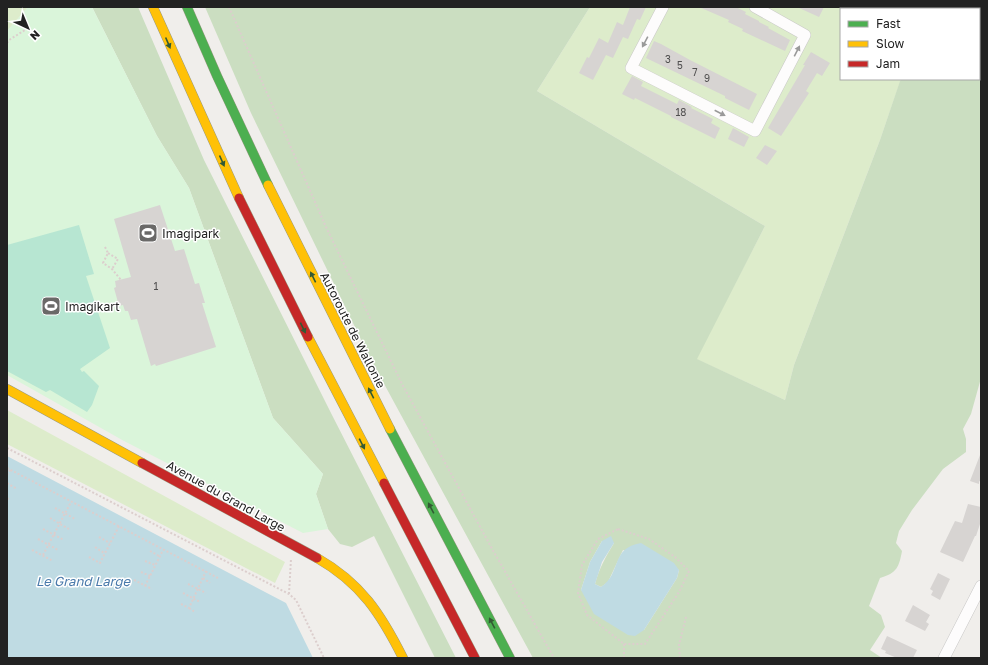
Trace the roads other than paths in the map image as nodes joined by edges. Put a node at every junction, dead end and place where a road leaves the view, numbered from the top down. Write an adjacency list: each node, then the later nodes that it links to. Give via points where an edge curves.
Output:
1 (153, 7): 8 (main road, one-way to 8, via 239,199 333,388)
2 (187, 7): 9 (main road, Autoroute de Wallonie, one-way to 2, via 408,464 280,210)
3 (663, 7): 4 (street, one-way to 4, via 631,68 755,131 805,34)
4 (755, 7)
5 (7, 389): 7 (main road, Avenue du Grand Large, via 327,564 354,584 374,606)
6 (981, 586): 10 (street)
7 (403, 658)
8 (474, 658)
9 (510, 658)
10 (944, 658)

